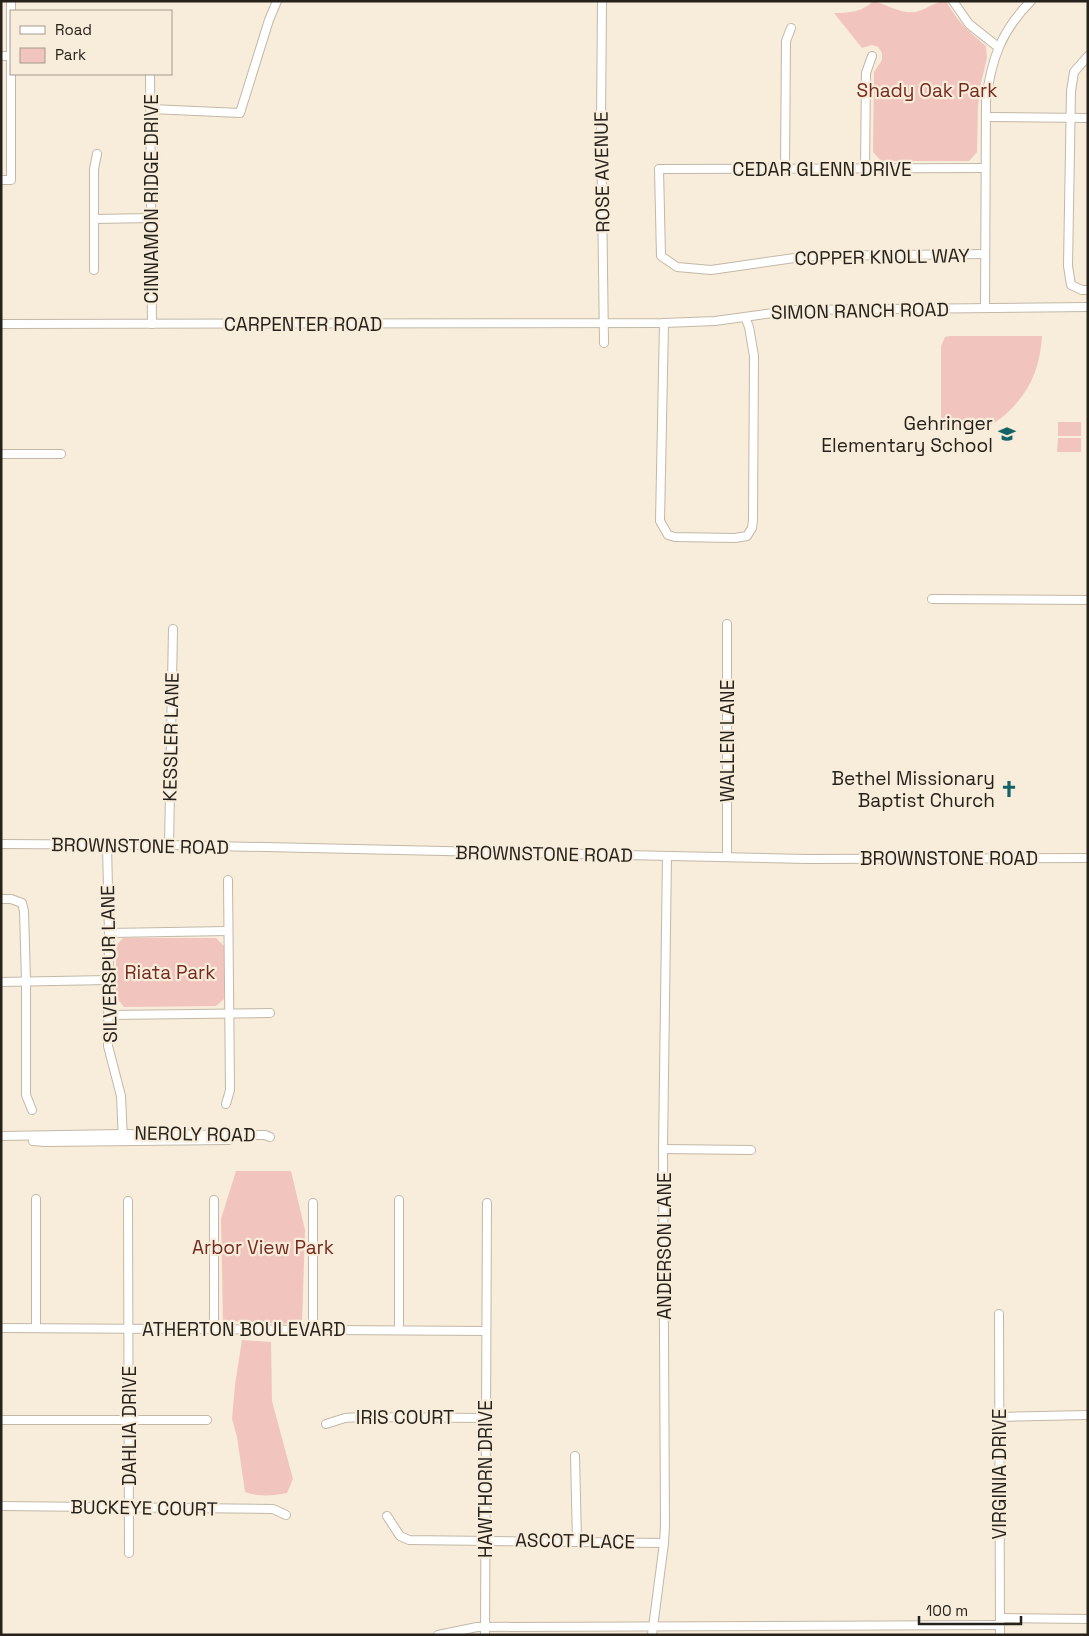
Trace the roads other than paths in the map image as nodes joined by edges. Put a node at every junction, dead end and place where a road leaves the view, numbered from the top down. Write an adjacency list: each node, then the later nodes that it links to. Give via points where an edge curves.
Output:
1 (276, 1): 11 (street, via 240,113)
2 (602, 1): 29 (street, ROSE AVENUE)
3 (953, 1): 6 (street, via 969,24)
4 (1031, 1): 6 (street, via 1018,14)
5 (791, 28): 18 (street, via 786,41)
6 (998, 47): 12 (street, via 990,73)
7 (872, 56): 19 (street, via 866,73)
8 (1088, 56): 13 (street, via 1074,72)
9 (11, 75): 20 (street, via 11,180)
10 (150, 75): 11 (street, CINNAMON RIDGE DRIVE)
11 (151, 109): 21 (street, CINNAMON RIDGE DRIVE)
12 (986, 117): 13 (street); 16 (street)
13 (1070, 118): 14 (street); 25 (street, via 1068,266 1071,285)
14 (1088, 118)
15 (97, 154): 22 (street)
16 (985, 168): 19 (street, CEDAR GLENN DRIVE); 23 (street)
17 (659, 169): 18 (street, CEDAR GLENN DRIVE); 23 (street, COPPER KNOLL WAY, via 661,256 677,267 711,270 808,256)
18 (785, 169): 19 (street, CEDAR GLENN DRIVE)
19 (864, 169)
20 (1, 180)
21 (151, 218): 22 (street); 32 (street, CINNAMON RIDGE DRIVE)
22 (94, 219): 24 (street)
23 (985, 254): 27 (street)
24 (94, 270)
25 (1088, 290)
26 (1088, 307): 27 (street, SIMON RANCH ROAD)
27 (984, 308): 28 (street, SIMON RANCH ROAD, via 795,310)
28 (745, 316): 30 (street, SIMON RANCH ROAD); 30 (street, via 754,356 753,520 747,536 735,538 675,537 668,535 660,521)
29 (604, 323): 30 (street, SIMON RANCH ROAD); 32 (street, CARPENTER ROAD); 33 (street, ROSE AVENUE)
30 (664, 323)
31 (1, 324): 32 (street, CARPENTER ROAD)
32 (152, 324)
33 (604, 343)
34 (1, 454): 35 (street)
35 (61, 454)
36 (932, 599): 37 (street)
37 (1088, 600)
38 (727, 624): 44 (street, WALLEN LANE)
39 (173, 628): 42 (street, KESSLER LANE)
40 (1, 844): 41 (street, BROWNSTONE ROAD)
41 (107, 845): 42 (street, BROWNSTONE ROAD); 48 (street, SILVERSPUR LANE)
42 (169, 845): 43 (street, BROWNSTONE ROAD)
43 (667, 856): 44 (street, BROWNSTONE ROAD); 61 (street, ANDERSON LANE)
44 (727, 857): 45 (street, BROWNSTONE ROAD)
45 (1088, 858)
46 (228, 880): 49 (street)
47 (1, 899): 52 (street, via 22,904)
48 (109, 932): 49 (street); 50 (street, SILVERSPUR LANE)
49 (228, 932): 54 (street)
50 (108, 980): 52 (street); 55 (street, SILVERSPUR LANE)
51 (1, 982): 52 (street)
52 (26, 982): 57 (street, via 26,1094)
53 (270, 1013): 54 (street)
54 (229, 1014): 55 (street); 56 (street, via 230,1090)
55 (108, 1015): 59 (street, SILVERSPUR LANE, via 108,1046 121,1096)
56 (226, 1104)
57 (32, 1110)
58 (1, 1136): 59 (street, NEROLY ROAD)
59 (122, 1137): 59 (street, NEROLY ROAD, via 264,1140 270,1137 265,1135); 60 (street, NEROLY ROAD)
60 (1, 1141)
61 (664, 1149): 62 (street); 91 (street, ANDERSON LANE)
62 (751, 1150)
63 (36, 1199): 71 (street)
64 (214, 1200): 73 (street)
65 (399, 1200): 75 (street)
66 (128, 1201): 72 (street, DAHLIA DRIVE)
67 (313, 1203): 74 (street)
68 (487, 1203): 76 (street, HAWTHORN DRIVE)
69 (999, 1314): 78 (street, VIRGINIA DRIVE)
70 (1, 1328): 71 (street, ATHERTON BOULEVARD)
71 (36, 1328): 72 (street, ATHERTON BOULEVARD)
72 (129, 1328): 73 (street, ATHERTON BOULEVARD); 80 (street, DAHLIA DRIVE)
73 (214, 1329): 74 (street, ATHERTON BOULEVARD)
74 (312, 1330): 75 (street, ATHERTON BOULEVARD)
75 (399, 1330): 76 (street, ATHERTON BOULEVARD)
76 (486, 1331): 79 (street, HAWTHORN DRIVE)
77 (1088, 1415): 78 (street)
78 (999, 1417): 94 (street, VIRGINIA DRIVE)
79 (486, 1418): 83 (street, IRIS COURT, via 360,1416); 89 (street, HAWTHORN DRIVE)
80 (129, 1419): 81 (street); 82 (street); 86 (street, DAHLIA DRIVE)
81 (1, 1420)
82 (207, 1420)
83 (326, 1424)
84 (575, 1456): 90 (street)
85 (1, 1506): 86 (street, BUCKEYE COURT)
86 (129, 1507): 87 (street, BUCKEYE COURT, via 273,1509); 92 (street, DAHLIA DRIVE)
87 (286, 1515)
88 (387, 1516): 89 (street, ASCOT PLACE, via 400,1536 409,1540)
89 (485, 1540): 90 (street, ASCOT PLACE); 95 (street, HAWTHORN DRIVE)
90 (577, 1541): 91 (street, ASCOT PLACE)
91 (664, 1542): 96 (street, ANDERSON LANE)
92 (129, 1553)
93 (1088, 1619): 94 (street)
94 (1000, 1622): 96 (street); 98 (street, VIRGINIA DRIVE)
95 (485, 1631): 96 (street); 97 (street, via 470,1628)
96 (653, 1631)
97 (438, 1635)
98 (1000, 1635)

